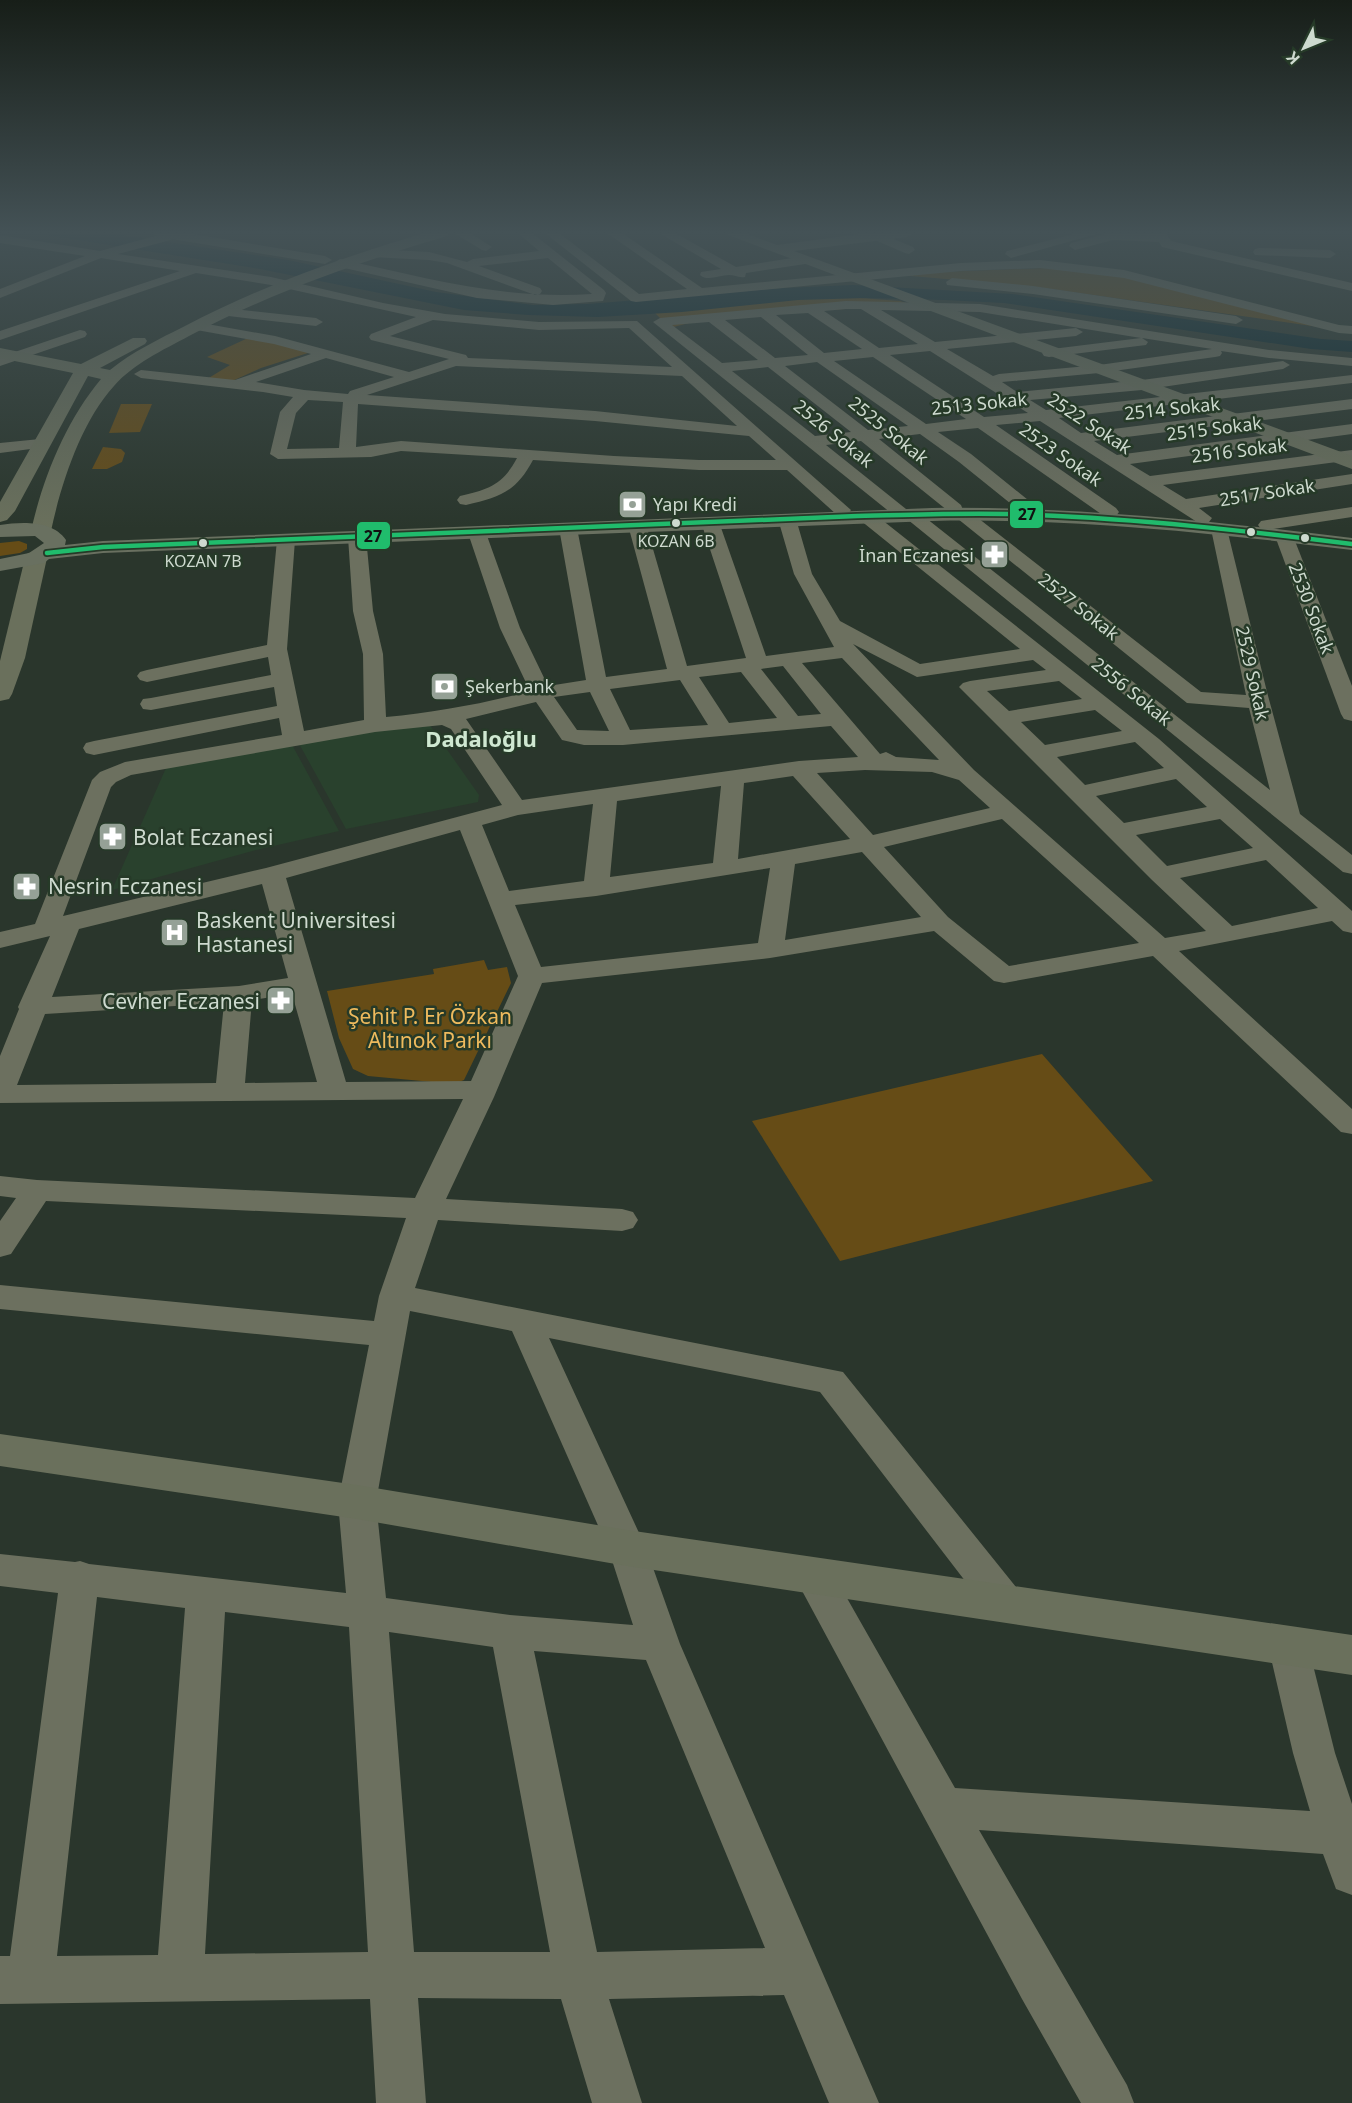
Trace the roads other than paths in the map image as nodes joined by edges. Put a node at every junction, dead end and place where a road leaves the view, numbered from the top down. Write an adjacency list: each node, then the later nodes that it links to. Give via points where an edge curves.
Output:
1 (14, 331): 17 (street)
2 (157, 331): 37 (main road)
3 (187, 331): 40 (main road, via 132,361)
4 (225, 331): 25 (street)
5 (389, 331): 31 (street, via 376,337 461,358)
6 (404, 331): 35 (street, via 495,353)
7 (640, 331): 41 (street)
8 (672, 331): 38 (street, 2526 Sokak)
9 (730, 331): 36 (street, 2525 Sokak)
10 (787, 331): 27 (street)
11 (844, 331): 24 (street, 2523 Sokak)
12 (905, 331): 20 (street, 2522 Sokak)
13 (998, 331): 18 (main road)
14 (1083, 331): 18 (street)
15 (1133, 331): 19 (street)
16 (80, 334): 34 (street)
17 (0, 336)
18 (1016, 338): 20 (street); 22 (main road)
19 (1175, 338): 21 (street); 22 (street)
20 (932, 347): 24 (street); 32 (street, 2522 Sokak)
21 (1240, 349): 28 (street); 39 (street)
22 (1054, 352): 26 (street); 39 (main road)
23 (0, 353): 34 (main road)
24 (876, 353): 27 (street); 54 (street, 2523 Sokak)
25 (325, 354): 42 (street); 45 (street)
26 (1022, 356)
27 (822, 359): 36 (street); 56 (street)
28 (1323, 359): 33 (street); 46 (street)
29 (979, 360): 32 (street)
30 (0, 362): 34 (street)
31 (457, 362): 35 (street); 42 (street)
32 (958, 362): 44 (street, 2522 Sokak)
33 (1352, 362)
34 (22, 363): 37 (main road, via 44,360)
35 (501, 363): 41 (street)
36 (772, 364): 38 (street); 59 (street, 2525 Sokak)
37 (81, 367): 40 (main road); 63 (main road)
38 (720, 368): 62 (street, 2526 Sokak)
39 (1099, 369): 44 (street); 46 (main road)
40 (128, 372): 45 (street); 95 (main road, via 102,389 73,440 45,506)
41 (686, 372): 58 (street)
42 (408, 376): 49 (street)
43 (1352, 379): 50 (street, 2513 Sokak)
44 (988, 380): 48 (street, 2522 Sokak)
45 (236, 384): 47 (street)
46 (1142, 385): 48 (street); 50 (main road)
47 (304, 395): 49 (street); 66 (street, via 288,412 278,454)
48 (1014, 397): 52 (street, 2522 Sokak)
49 (346, 398): 58 (street); 66 (street)
50 (1183, 400): 52 (street, 2513 Sokak); 53 (main road)
51 (1352, 404): 53 (street, 2514 Sokak)
52 (1044, 416): 54 (street, 2513 Sokak); 60 (street, 2522 Sokak)
53 (1236, 420): 60 (street, 2514 Sokak); 61 (main road)
54 (983, 423): 56 (street, 2513 Sokak); 81 (street, 2523 Sokak)
55 (444, 429): 64 (street)
56 (923, 429): 59 (street, 2513 Sokak); 76 (street)
57 (1352, 429): 61 (street, 2515 Sokak)
58 (753, 432): 70 (street)
59 (866, 436): 62 (street, 2513 Sokak); 80 (street, 2525 Sokak)
60 (1076, 438): 69 (street, 2522 Sokak)
61 (1285, 438): 68 (main road); 69 (street, 2515 Sokak)
62 (814, 441): 79 (street, 2526 Sokak)
63 (40, 444): 65 (street); 82 (main road)
64 (429, 447): 66 (street); 67 (street)
65 (0, 448)
66 (347, 452)
67 (527, 455): 70 (street, via 699,465); 74 (street, via 507,486)
68 (1347, 459): 72 (street, 2516 Sokak)
69 (1113, 461): 72 (street, 2522 Sokak)
70 (791, 465): 77 (street)
71 (1352, 479): 73 (street, 2517 Sokak)
72 (1146, 482): 75 (street, 2522 Sokak)
73 (1308, 486): 75 (street, 2517 Sokak); 78 (street)
74 (465, 500)
75 (1183, 505): 86 (street, 2522 Sokak)
76 (1027, 508): 80 (highway); 81 (highway)
77 (842, 510): 79 (highway); 95 (highway, via 122,537)
78 (1352, 511): 89 (street)
79 (904, 512): 80 (highway); 83 (highway); 140 (street, 2556 Sokak)
80 (959, 512): 86 (highway); 113 (street, 2527 Sokak, via 1195,698)
81 (1110, 512): 86 (highway)
82 (0, 516)
83 (866, 516): 84 (highway); 101 (street)
84 (787, 519): 85 (highway); 98 (street, via 804,574)
85 (710, 522): 87 (highway); 103 (street)
86 (1211, 524): 89 (highway); 113 (street, 2529 Sokak)
87 (638, 525): 88 (highway); 105 (street)
88 (568, 528): 91 (highway); 109 (street)
89 (1276, 530): 92 (highway); 96 (highway); 117 (street, 2530 Sokak)
90 (0, 531): 95 (highway, via 28,530)
91 (477, 533): 93 (highway); 112 (street)
92 (1352, 534)
93 (357, 537): 94 (highway); 122 (street, via 363,611 373,654)
94 (286, 540): 95 (highway, via 103,548); 99 (street)
95 (44, 544): 97 (highway); 111 (main road)
96 (1352, 544)
97 (0, 565)
98 (830, 623): 100 (street); 104 (street)
99 (277, 649): 107 (street); 108 (street)
100 (847, 651): 102 (street); 127 (street)
101 (1037, 653): 104 (street); 106 (street)
102 (787, 658): 103 (street); 120 (street)
103 (752, 663): 105 (street); 121 (street)
104 (916, 671): 110 (street, via 935,683)
105 (682, 672): 109 (street); 123 (street)
106 (1063, 674): 110 (street); 114 (street)
107 (147, 676)
108 (283, 679): 115 (street); 116 (street)
109 (597, 684): 112 (street); 126 (street)
110 (970, 687): 119 (street)
111 (0, 694)
112 (542, 695): 118 (street); 126 (street, via 570,735 579,739)
113 (1259, 702): 140 (street, 2529 Sokak)
114 (1099, 703): 119 (street); 124 (street)
115 (151, 704)
116 (289, 710): 125 (street); 128 (street)
117 (1352, 714)
118 (433, 718): 122 (street); 137 (street, via 459,724)
119 (1005, 718): 129 (street)
120 (837, 719): 121 (street); 130 (street)
121 (792, 723): 123 (street)
122 (375, 725): 125 (street)
123 (722, 730): 126 (street)
124 (1138, 735): 129 (street); 132 (street)
125 (294, 738): 154 (street, via 125,768 108,777 100,785)
126 (622, 738)
127 (931, 738): 130 (street, via 909,752); 133 (street)
128 (94, 748)
129 (1040, 753): 135 (street)
130 (876, 763): 131 (street); 133 (street, via 934,765)
131 (799, 768): 134 (street); 143 (street)
132 (1180, 771): 135 (street); 139 (street)
133 (967, 775): 138 (street)
134 (733, 778): 136 (street); 147 (street)
135 (1078, 793): 142 (street)
136 (606, 796): 137 (street); 150 (street)
137 (516, 808): 141 (street)
138 (1006, 811): 143 (street); 157 (street)
139 (1224, 811): 142 (street); 144 (street)
140 (1289, 817): 146 (street, 2556 Sokak)
141 (469, 822): 148 (street); 151 (street)
142 (1117, 832): 149 (street)
143 (869, 843): 145 (street); 153 (street)
144 (1270, 852): 149 (street); 152 (street)
145 (783, 858): 147 (street); 158 (street)
146 (1352, 867)
147 (725, 869): 150 (street)
148 (272, 874): 154 (street); 160 (street)
149 (1161, 875): 155 (street)
150 (596, 888): 151 (street)
151 (500, 900): 159 (street)
152 (1345, 919): 155 (street)
153 (939, 922): 157 (street, via 1004,975); 158 (street)
154 (57, 926): 156 (street); 162 (street)
155 (1226, 935): 157 (street)
156 (0, 939)
157 (1159, 947): 167 (street)
158 (770, 950): 159 (street)
159 (531, 976): 163 (street)
160 (303, 984): 161 (street); 164 (street)
161 (239, 994): 162 (street); 166 (street)
162 (32, 1007): 165 (street)
163 (482, 1090): 164 (street); 170 (street)
164 (334, 1092): 166 (street)
165 (0, 1093): 166 (street)
166 (230, 1093)
167 (1352, 1125)
168 (0, 1186): 169 (street)
169 (37, 1190): 170 (street); 172 (street)
170 (425, 1210): 171 (street); 173 (street)
171 (622, 1220)
172 (0, 1246)
173 (396, 1296): 175 (street); 176 (street)
174 (0, 1297): 176 (street)
175 (524, 1320): 179 (street); 184 (street, via 831,1381)
176 (390, 1335): 178 (street)
177 (0, 1450): 178 (main road)
178 (357, 1502): 179 (main road); 185 (street)
179 (627, 1548): 181 (main road); 187 (street)
180 (0, 1570): 182 (street)
181 (813, 1574): 184 (main road); 190 (street)
182 (80, 1577): 183 (street); 196 (street)
183 (206, 1593): 185 (street); 197 (street)
184 (1006, 1604): 188 (main road)
185 (368, 1612): 186 (street); 195 (street)
186 (510, 1632): 187 (street); 194 (street)
187 (660, 1644): 193 (street)
188 (1288, 1645): 189 (main road); 191 (street)
189 (1352, 1655)
190 (942, 1807): 191 (street); 201 (street)
191 (1338, 1834): 192 (street)
192 (1352, 1874)
193 (797, 1971): 194 (street); 200 (street)
194 (578, 1976): 195 (street); 199 (street)
195 (391, 1977): 197 (street); 198 (street)
196 (16, 1979): 197 (street)
197 (180, 1979)
198 (401, 2103)
199 (616, 2103)
200 (854, 2103)
201 (1109, 2103)

